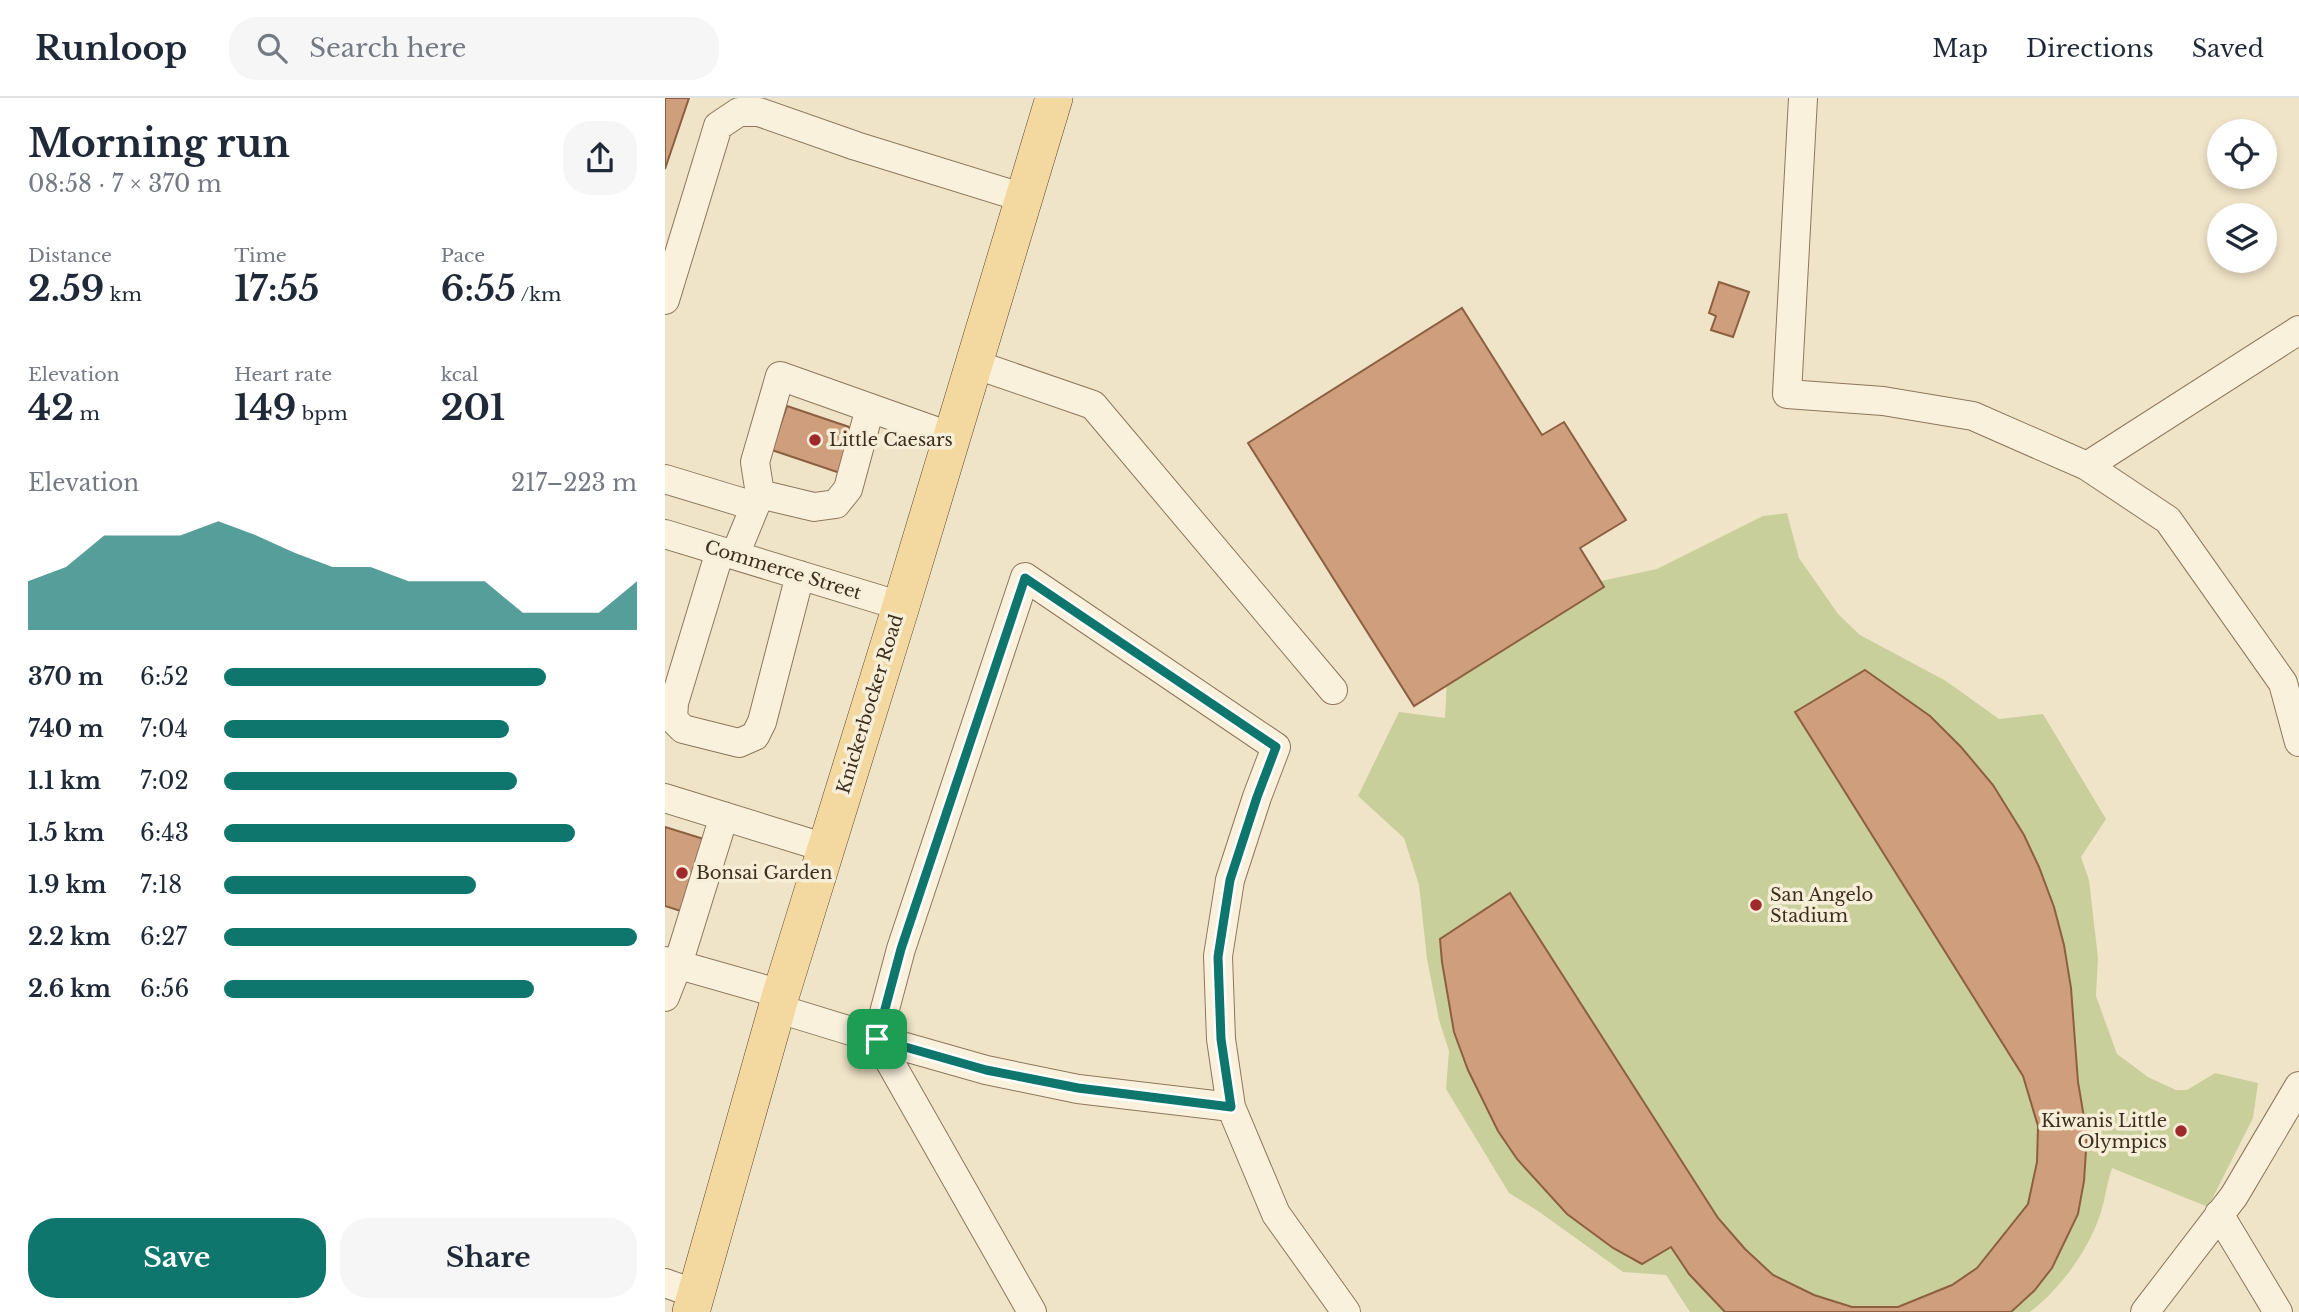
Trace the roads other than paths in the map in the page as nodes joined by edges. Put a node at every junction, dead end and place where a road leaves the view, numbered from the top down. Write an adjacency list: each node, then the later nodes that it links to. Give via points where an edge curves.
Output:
1 (1054, 98): 4 (main road, Knickerbocker Road)
2 (1803, 98): 10 (street, via 1787,394 1883,401 1973,416)
3 (789, 110): 4 (street, via 856,146); 5 (street, via 739,112 718,126)
4 (1024, 198): 7 (main road, Knickerbocker Road)
5 (665, 300)
6 (2299, 330): 10 (street)
7 (974, 364): 9 (main road, Knickerbocker Road); 17 (street, via 1093,405)
8 (870, 408): 9 (street); 12 (street, via 848,489 836,504 814,507); 12 (street, via 780,376 755,462)
9 (952, 437): 16 (main road, Knickerbocker Road)
10 (2087, 466): 18 (street, via 2168,520 2283,683)
11 (665, 479): 12 (street)
12 (757, 500): 14 (street)
13 (665, 534): 14 (street, Commerce Street)
14 (728, 553): 15 (street, Commerce Street); 15 (street, via 674,703 673,719 683,729 740,743 755,736)
15 (800, 575): 16 (street, Commerce Street)
16 (901, 606): 21 (main road, Knickerbocker Road)
17 (1333, 690)
18 (2299, 742)
19 (665, 798): 20 (street)
20 (724, 816): 21 (street); 22 (street)
21 (826, 848): 24 (main road, Knickerbocker Road)
22 (672, 963): 23 (street); 24 (street)
23 (665, 996)
24 (778, 1001): 25 (street); 29 (main road, Knickerbocker Road)
25 (877, 1039): 27 (street, via 986,1070 1065,1086); 27 (street, via 901,949 1025,578 1276,747 1230,880 1218,957 1221,1039); 31 (street)
26 (2299, 1086): 28 (street)
27 (1231, 1107): 32 (street, via 1276,1214)
28 (2219, 1214): 30 (street); 33 (street)
29 (684, 1296)
30 (2267, 1306)
31 (1032, 1312)
32 (1346, 1312)
33 (2145, 1312)

